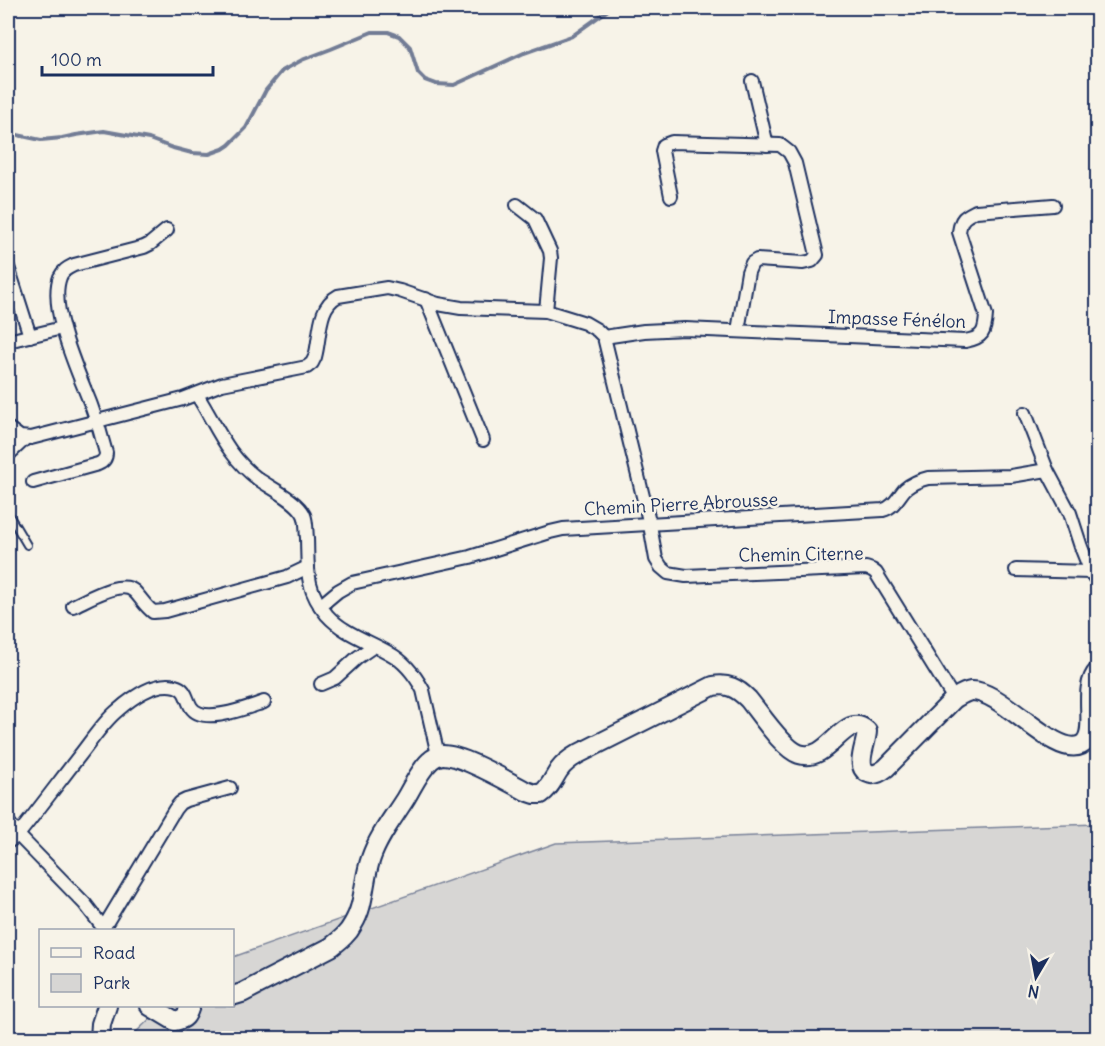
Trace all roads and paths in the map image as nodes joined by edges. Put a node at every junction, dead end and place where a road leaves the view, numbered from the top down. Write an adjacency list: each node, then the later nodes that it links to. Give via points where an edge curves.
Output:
1 (752, 81): 2 (street)
2 (767, 145): 3 (street, via 664,145); 11 (street, via 780,145 795,163 817,255 803,263 752,263)
3 (671, 196)
4 (517, 205): 9 (street, via 535,219 551,258)
5 (1053, 205): 11 (street, Impasse Fénélon, via 976,211 960,221 959,232 986,315 983,333 972,340)
6 (167, 230): 10 (street, via 144,247 66,269 58,288)
7 (8, 267): 12 (street)
8 (426, 299): 9 (street, via 460,308); 15 (street, via 387,288 338,296 324,310 315,357 307,367 222,384); 20 (street)
9 (546, 310): 13 (street, via 585,323)
10 (62, 328): 12 (street); 17 (street)
11 (738, 331): 13 (street, Impasse Fénélon, via 644,331)
12 (30, 336): 14 (street)
13 (604, 338): 25 (street)
14 (8, 341)
15 (197, 395): 17 (street); 27 (street, via 239,462 304,514)
16 (1025, 413): 22 (street)
17 (97, 421): 19 (street); 23 (street, via 106,453 102,462)
18 (8, 428): 19 (street)
19 (26, 438): 21 (street)
20 (483, 440)
21 (8, 455)
22 (1047, 470): 25 (street, Chemin Pierre Abrousse, via 1011,476 928,478 906,488 893,505 883,510); 29 (street, via 1070,513)
23 (33, 482)
24 (8, 513): 26 (lane)
25 (650, 525): 32 (street, Chemin Pierre Abrousse, via 550,532 470,557 352,583); 36 (street, Chemin Citerne, via 656,559 668,573 677,575 872,570)
26 (27, 545)
27 (308, 567): 31 (street, via 287,577 165,611 153,612 134,590 116,587); 32 (street, via 309,582)
28 (1016, 570): 29 (street)
29 (1091, 572): 30 (street)
30 (1098, 583)
31 (73, 606)
32 (320, 606): 33 (street, via 341,626)
33 (374, 646): 35 (street, via 335,678); 38 (street, via 401,661 418,681)
34 (1098, 671): 36 (main road, via 1090,685 1088,738 1081,745 1070,747 1056,742 985,694 972,691)
35 (321, 684)
36 (954, 699): 38 (main road, via 886,768 875,774 869,774 862,766 867,738 862,726 849,727 817,754 799,754 782,741 741,692 721,684 571,758 541,794 526,791 453,756)
37 (264, 702): 41 (street, via 210,716 191,708 186,693 179,687 160,686 134,697 116,711)
38 (438, 755): 43 (main road, via 422,771 371,856 359,911 350,930 331,947)
39 (230, 788): 42 (street, via 180,803)
40 (8, 822): 41 (street)
41 (13, 838): 42 (street, via 85,904)
42 (104, 929)
43 (234, 995)
44 (106, 1007): 47 (main road)
45 (153, 1007): 46 (main road, via 175,1021 182,1020)
46 (189, 1007)
47 (100, 1038)

